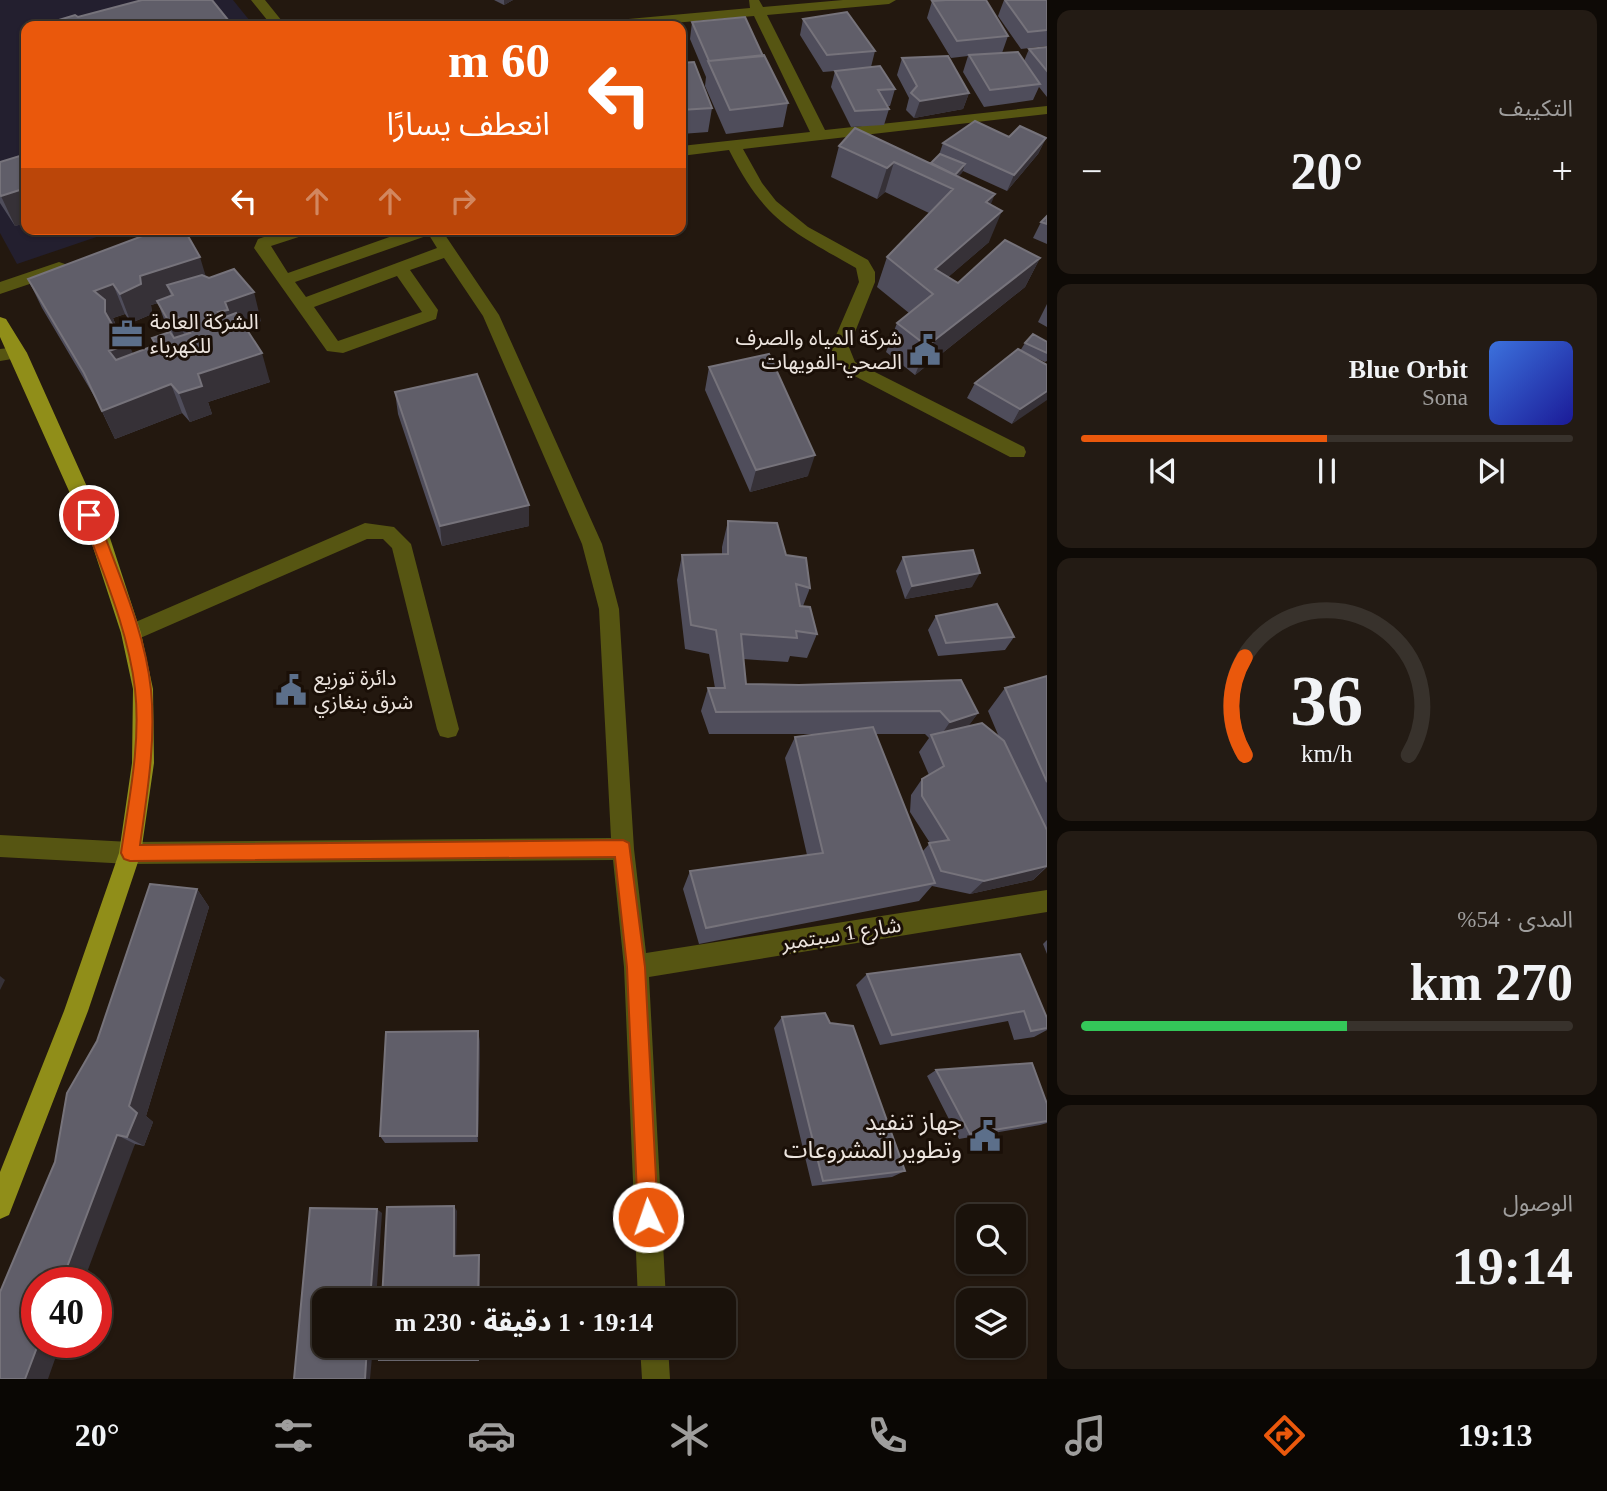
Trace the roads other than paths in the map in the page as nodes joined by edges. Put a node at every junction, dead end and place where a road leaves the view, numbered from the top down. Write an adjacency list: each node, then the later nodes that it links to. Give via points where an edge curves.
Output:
1 (258, 0): 4 (street)
2 (889, 0): 3 (street)
3 (756, 6): 5 (street); 7 (street)
4 (275, 21)
5 (635, 21)
6 (1047, 110): 7 (street)
7 (819, 134): 8 (street)
8 (733, 144): 9 (street); 23 (street, via 770,205 794,225 862,264 867,272 840,347 849,366)
9 (686, 149)
10 (287, 235): 18 (street, via 264,243 262,248)
11 (374, 235): 14 (street)
12 (414, 235): 14 (street)
13 (436, 235): 15 (street)
14 (383, 246): 18 (street)
15 (449, 250): 17 (street); 27 (street, via 491,315 592,544 609,609)
16 (76, 263): 19 (street)
17 (400, 268): 20 (street); 20 (street, via 430,315 344,347 332,347)
18 (285, 280): 20 (street)
19 (0, 288)
20 (303, 305)
21 (0, 323): 22 (main road)
22 (9, 354): 24 (main road, via 100,538)
23 (1017, 452)
24 (131, 634): 25 (street, via 365,531 387,532 401,544); 28 (main road, via 143,689 143,763)
25 (448, 729)
26 (0, 846): 28 (street)
27 (623, 849): 28 (street); 30 (street)
28 (130, 853): 31 (main road, via 76,1011)
29 (1047, 901): 30 (street, شارع 1 سبتمبر)
30 (636, 967): 32 (street)
31 (0, 1206)
32 (651, 1288)
33 (655, 1358): 34 (street)
34 (656, 1379)

